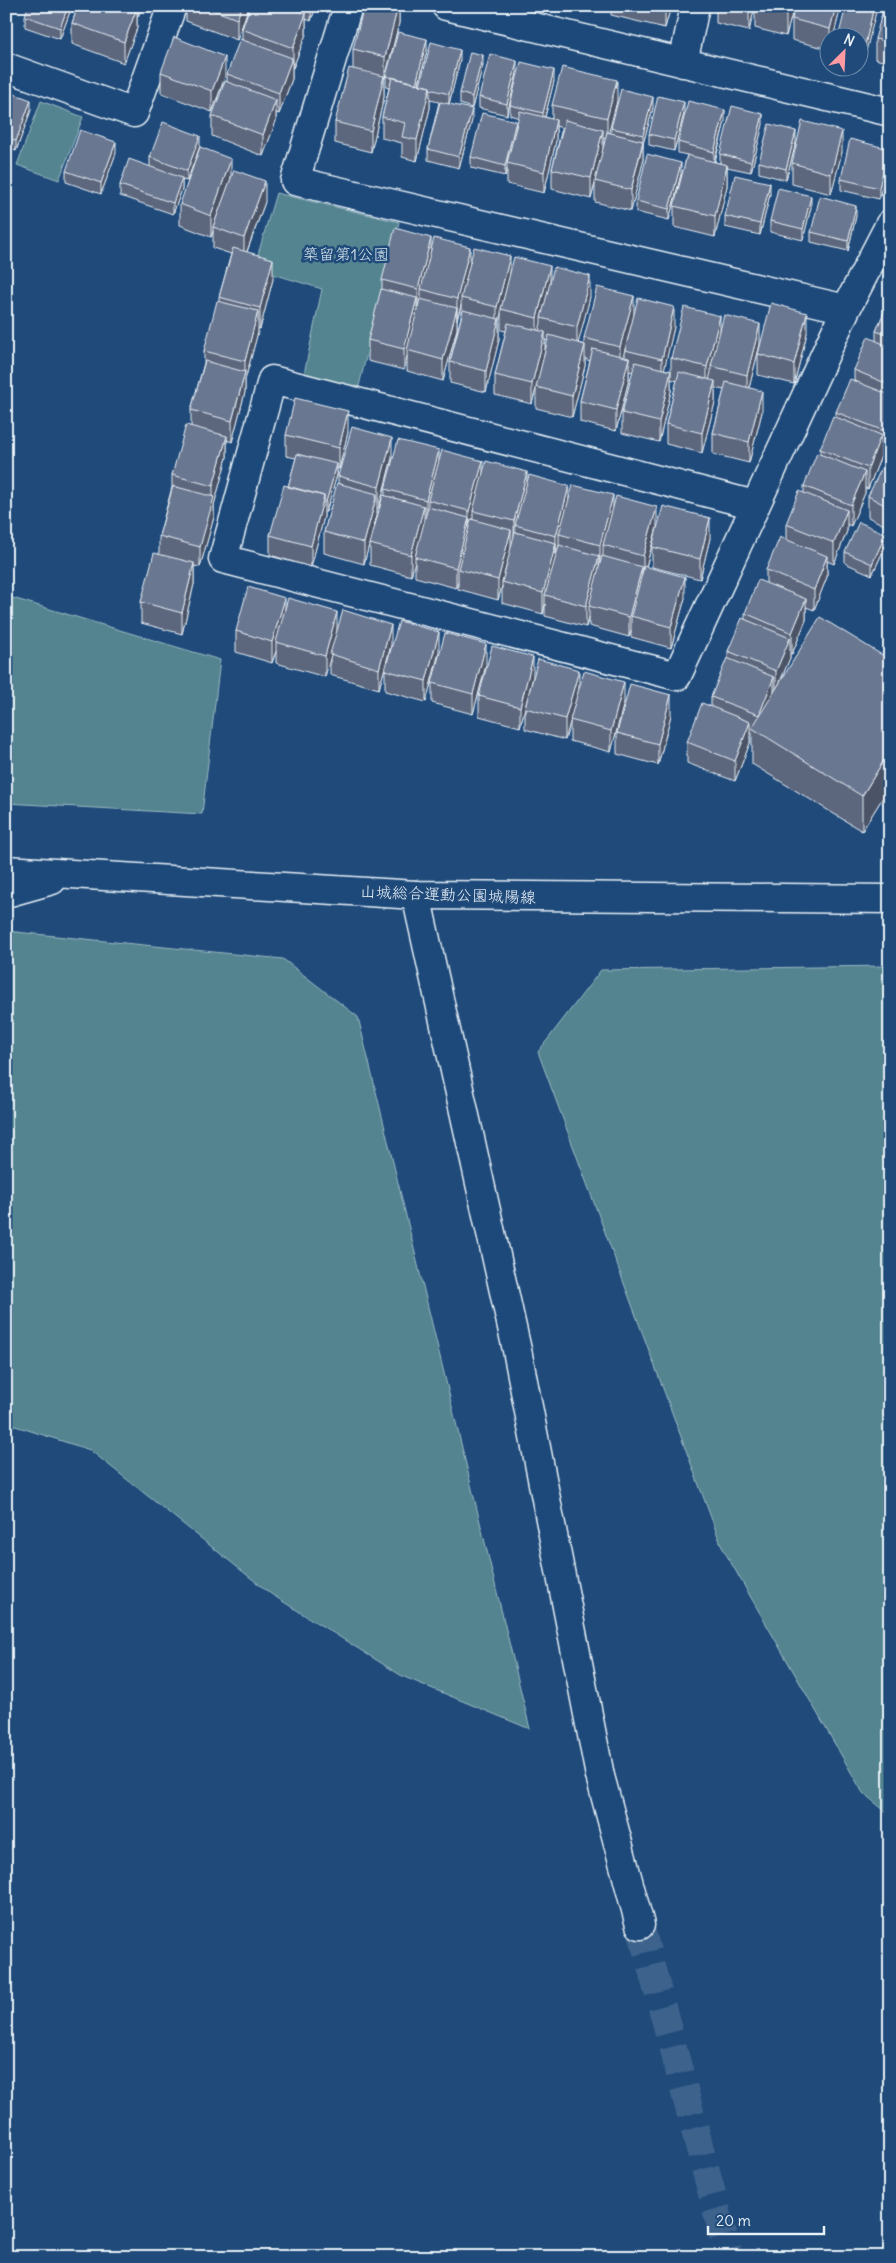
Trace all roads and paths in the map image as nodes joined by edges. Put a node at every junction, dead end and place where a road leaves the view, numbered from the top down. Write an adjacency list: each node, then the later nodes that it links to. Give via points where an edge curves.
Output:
1 (172, 6): 6 (street, via 134,112)
2 (348, 6): 9 (street, via 295,181)
3 (446, 6): 5 (street)
4 (695, 6): 5 (street)
5 (683, 63): 7 (street)
6 (6, 67)
7 (890, 112)
8 (890, 224): 9 (street)
9 (846, 309): 10 (street)
10 (755, 504): 10 (street, via 677,676 222,559 272,380)
11 (6, 870): 12 (street, 山城総合運動公園城陽線)
12 (70, 874): 13 (street); 14 (street, 山城総合運動公園城陽線)
13 (6, 893)
14 (416, 895): 15 (street, 山城総合運動公園城陽線); 16 (street, via 517,1350 598,1766)
15 (890, 899)
16 (640, 1925)

